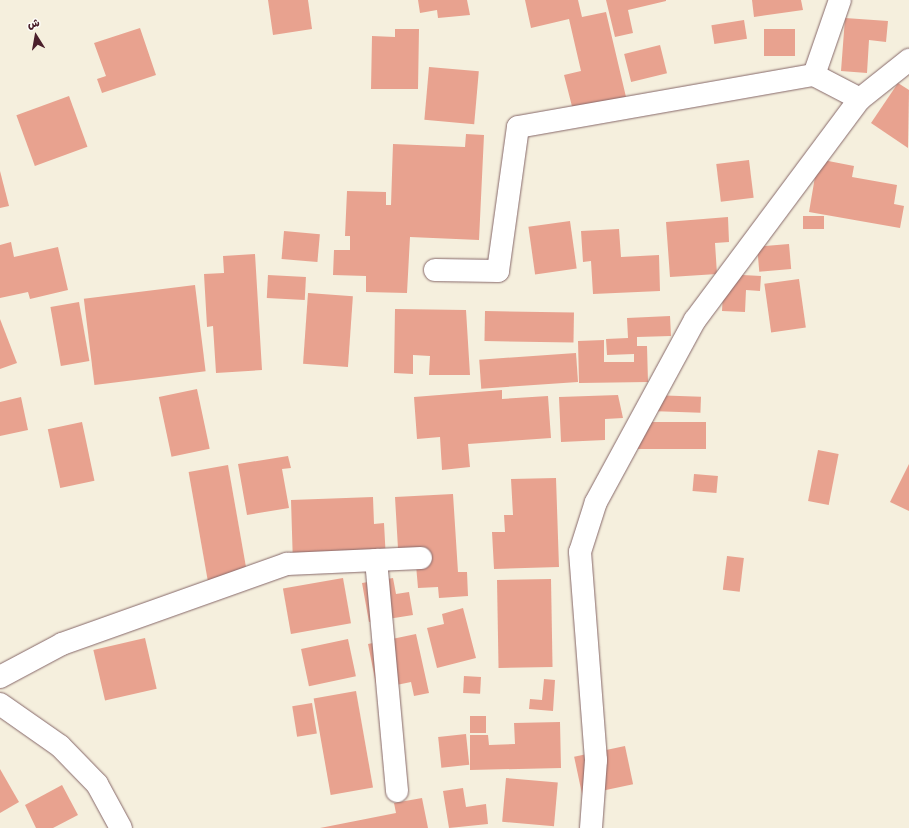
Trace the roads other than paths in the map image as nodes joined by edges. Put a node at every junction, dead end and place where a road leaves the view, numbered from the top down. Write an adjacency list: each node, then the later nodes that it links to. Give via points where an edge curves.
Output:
1 (840, 0): 3 (street)
2 (909, 60): 4 (street)
3 (814, 75): 4 (street); 5 (street, via 518,127 498,271)
4 (860, 99): 12 (street, via 695,320 596,502 580,552 596,760)
5 (435, 270)
6 (421, 558): 7 (street)
7 (376, 560): 8 (street, via 287,564 62,644); 10 (street)
8 (0, 677)
9 (0, 704): 11 (street, via 65,751 96,784)
10 (397, 791)
11 (121, 828)
12 (591, 828)

